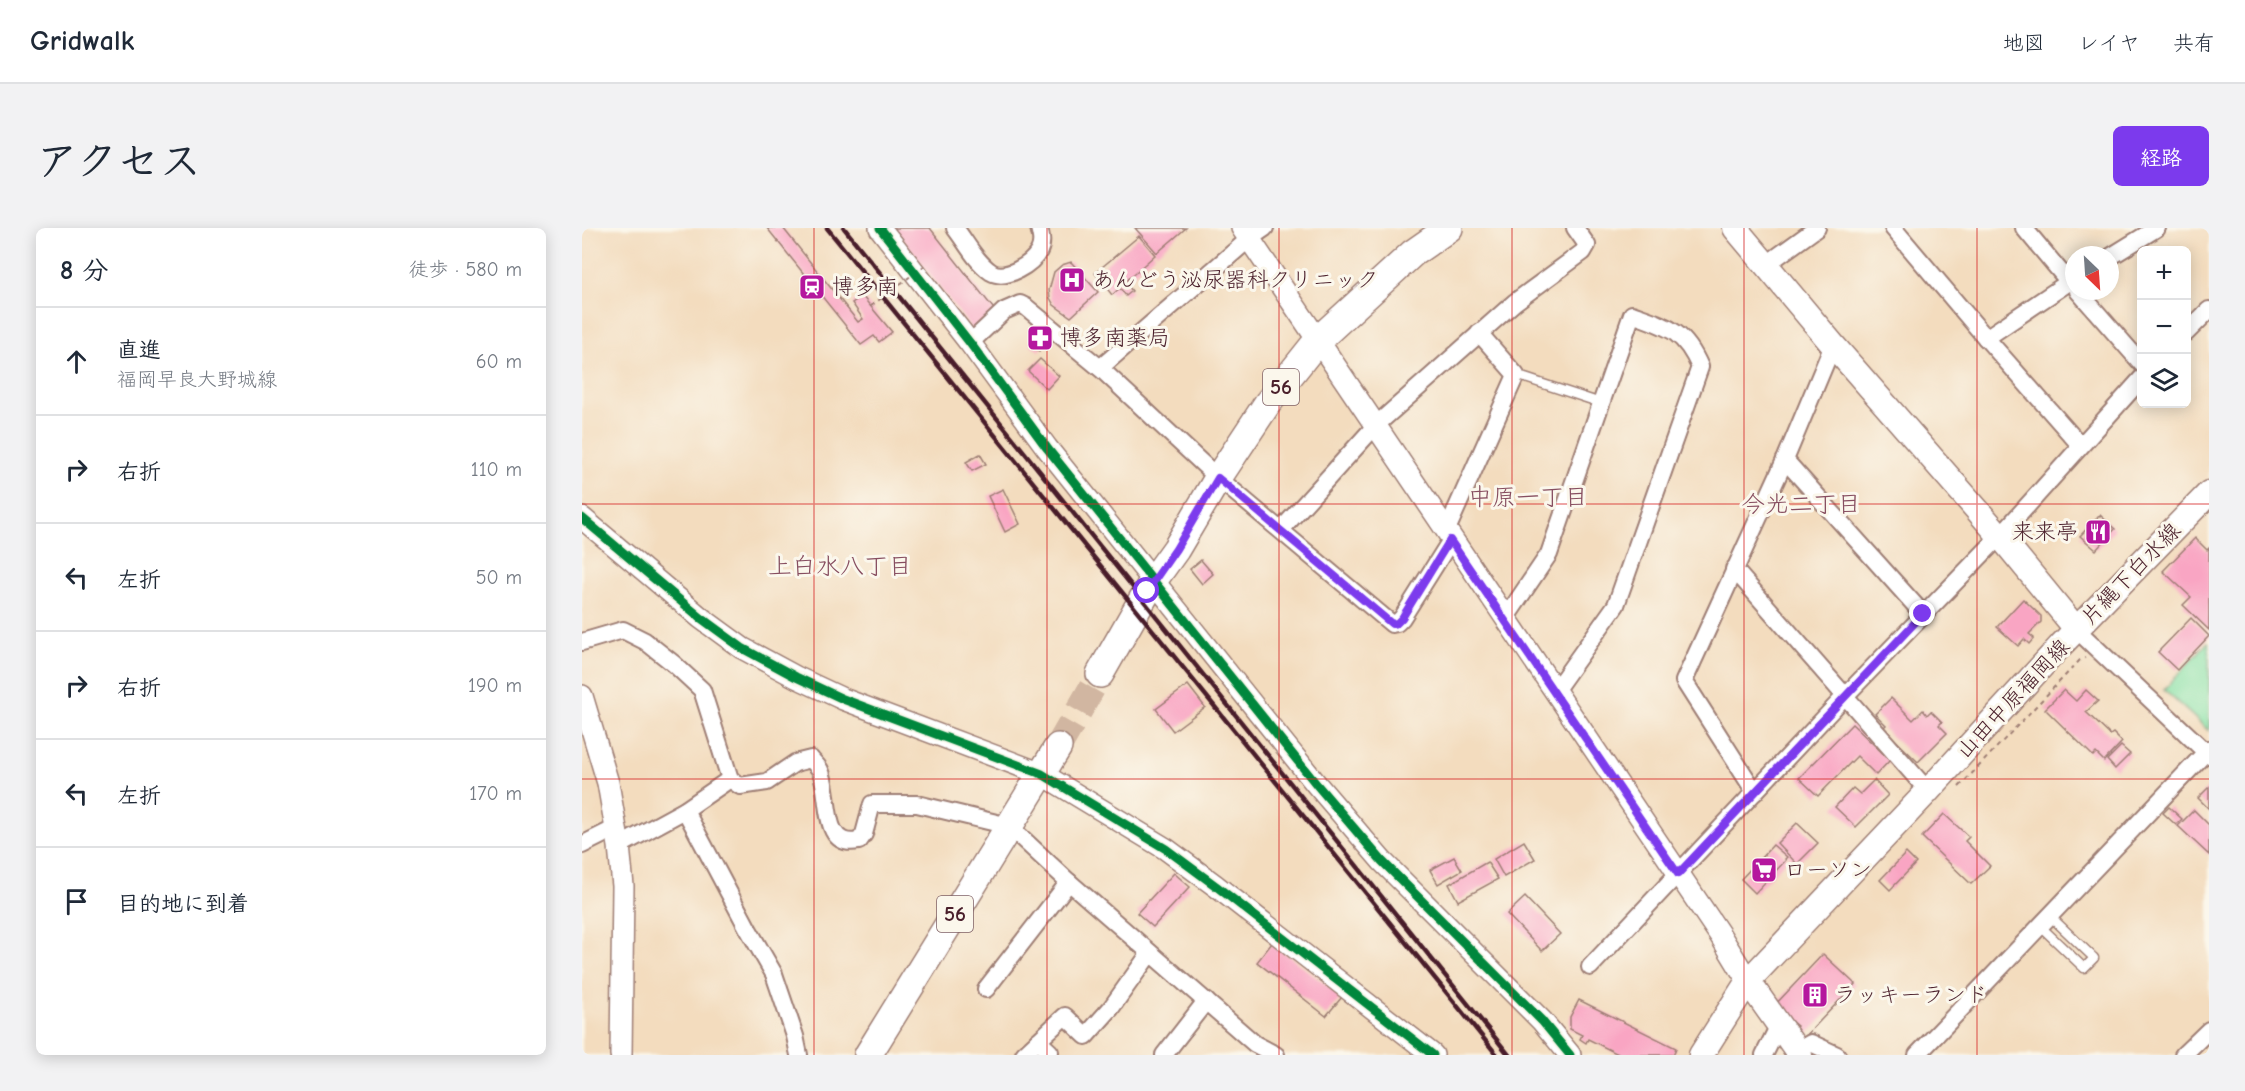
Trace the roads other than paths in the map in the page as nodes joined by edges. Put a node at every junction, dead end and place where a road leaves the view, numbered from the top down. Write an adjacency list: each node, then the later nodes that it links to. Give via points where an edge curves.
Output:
1 (880, 228): 22 (street)
2 (955, 228): 3 (street, via 982,263 993,273 1007,276 1038,252)
3 (1040, 228)
4 (1449, 228): 21 (main road, 56, via 1413,253)
5 (1575, 228): 19 (street, via 1587,245 1583,252)
6 (1735, 228): 13 (main road, 山田中原福岡線)
7 (1817, 228): 13 (street)
8 (1893, 228): 20 (street)
9 (2024, 228): 14 (street)
10 (2157, 228): 12 (street)
11 (1252, 232): 21 (street); 25 (street)
12 (2119, 251)
13 (1767, 264): 23 (main road, 山田中原福岡線)
14 (2065, 275)
15 (2065, 290): 20 (street)
16 (2087, 300): 24 (street)
17 (2209, 310): 18 (street)
18 (2191, 329)
19 (1479, 333): 26 (street); 29 (street)
20 (1986, 338): 30 (street)
21 (1318, 340): 29 (street); 32 (main road, 56, via 1267,404)
22 (970, 343): 25 (street, via 1004,311 1020,304); 39 (street)
23 (1833, 345): 31 (street); 37 (main road, 山田中原福岡線)
24 (2137, 358)
25 (1101, 368): 32 (street)
26 (1516, 375): 28 (lane); 36 (street)
27 (2137, 383): 30 (street)
28 (1601, 403): 41 (street, via 1549,554); 45 (street, via 1632,314 1664,326 1692,348 1700,367 1617,604)
29 (1375, 426): 35 (street); 36 (street)
30 (2080, 445): 37 (street)
31 (1785, 460): 38 (street); 40 (street)
32 (1218, 478): 35 (street); 39 (main road, 56)
33 (2209, 493): 42 (main road, 片縄下白水線)
34 (586, 527): 50 (street, via 742,648 843,699)
35 (1281, 530): 36 (street, via 1392,624 1402,618)
36 (1448, 536): 41 (street)
37 (2000, 536): 40 (street); 42 (main road, 山田中原福岡線)
38 (1734, 569): 46 (street); 53 (street, via 1684,681)
39 (1153, 581): 44 (main road, 56); 77 (street, via 1382,861 1542,1021)
40 (1923, 614): 46 (street)
41 (1504, 619): 45 (street)
42 (2077, 630): 49 (street); 52 (main road, 山田中原福岡線)
43 (582, 642): 51 (street, via 623,630 645,641 674,664 702,690)
44 (1100, 674)
45 (1554, 692): 58 (street)
46 (1846, 695): 52 (street); 53 (street)
47 (582, 696): 56 (street, via 609,783)
48 (1058, 747): 50 (main road, 56)
49 (2208, 752): 60 (street)
50 (1042, 774): 55 (main road, 56); 76 (street, via 1166,849)
51 (730, 779): 54 (street); 55 (street, via 740,786 767,782 795,763 811,759 820,771 831,823 839,840 848,844 860,842 873,804 917,804)
52 (1928, 791): 63 (main road, 山田中原福岡線)
53 (1755, 792): 58 (street)
54 (685, 810): 56 (street); 72 (street, via 774,974)
55 (1009, 826): 59 (street); 73 (main road, 56)
56 (618, 837): 57 (street); 71 (street, via 623,886)
57 (582, 846)
58 (1678, 874): 62 (street); 63 (street)
59 (1069, 882): 61 (street); 64 (street)
60 (2045, 921): 60 (lane, via 2094,958 2084,968); 81 (street)
61 (1150, 953): 65 (street); 70 (street, via 1086,1036 1065,1016 1044,1047)
62 (1590, 968)
63 (1748, 981): 66 (main road); 78 (main road)
64 (986, 989)
65 (1206, 1001): 68 (street); 74 (street)
66 (1779, 1025): 69 (main road); 79 (street)
67 (2209, 1030): 82 (street)
68 (1251, 1049): 75 (street)
69 (1798, 1053): 80 (street, via 1811,1043)
70 (1024, 1054)
71 (621, 1055)
72 (800, 1055)
73 (868, 1055)
74 (1164, 1055)
75 (1276, 1055)
76 (1433, 1055)
77 (1570, 1055)
78 (1701, 1055)
79 (1764, 1055)
80 (1837, 1055)
81 (1917, 1055)
82 (2183, 1055)

